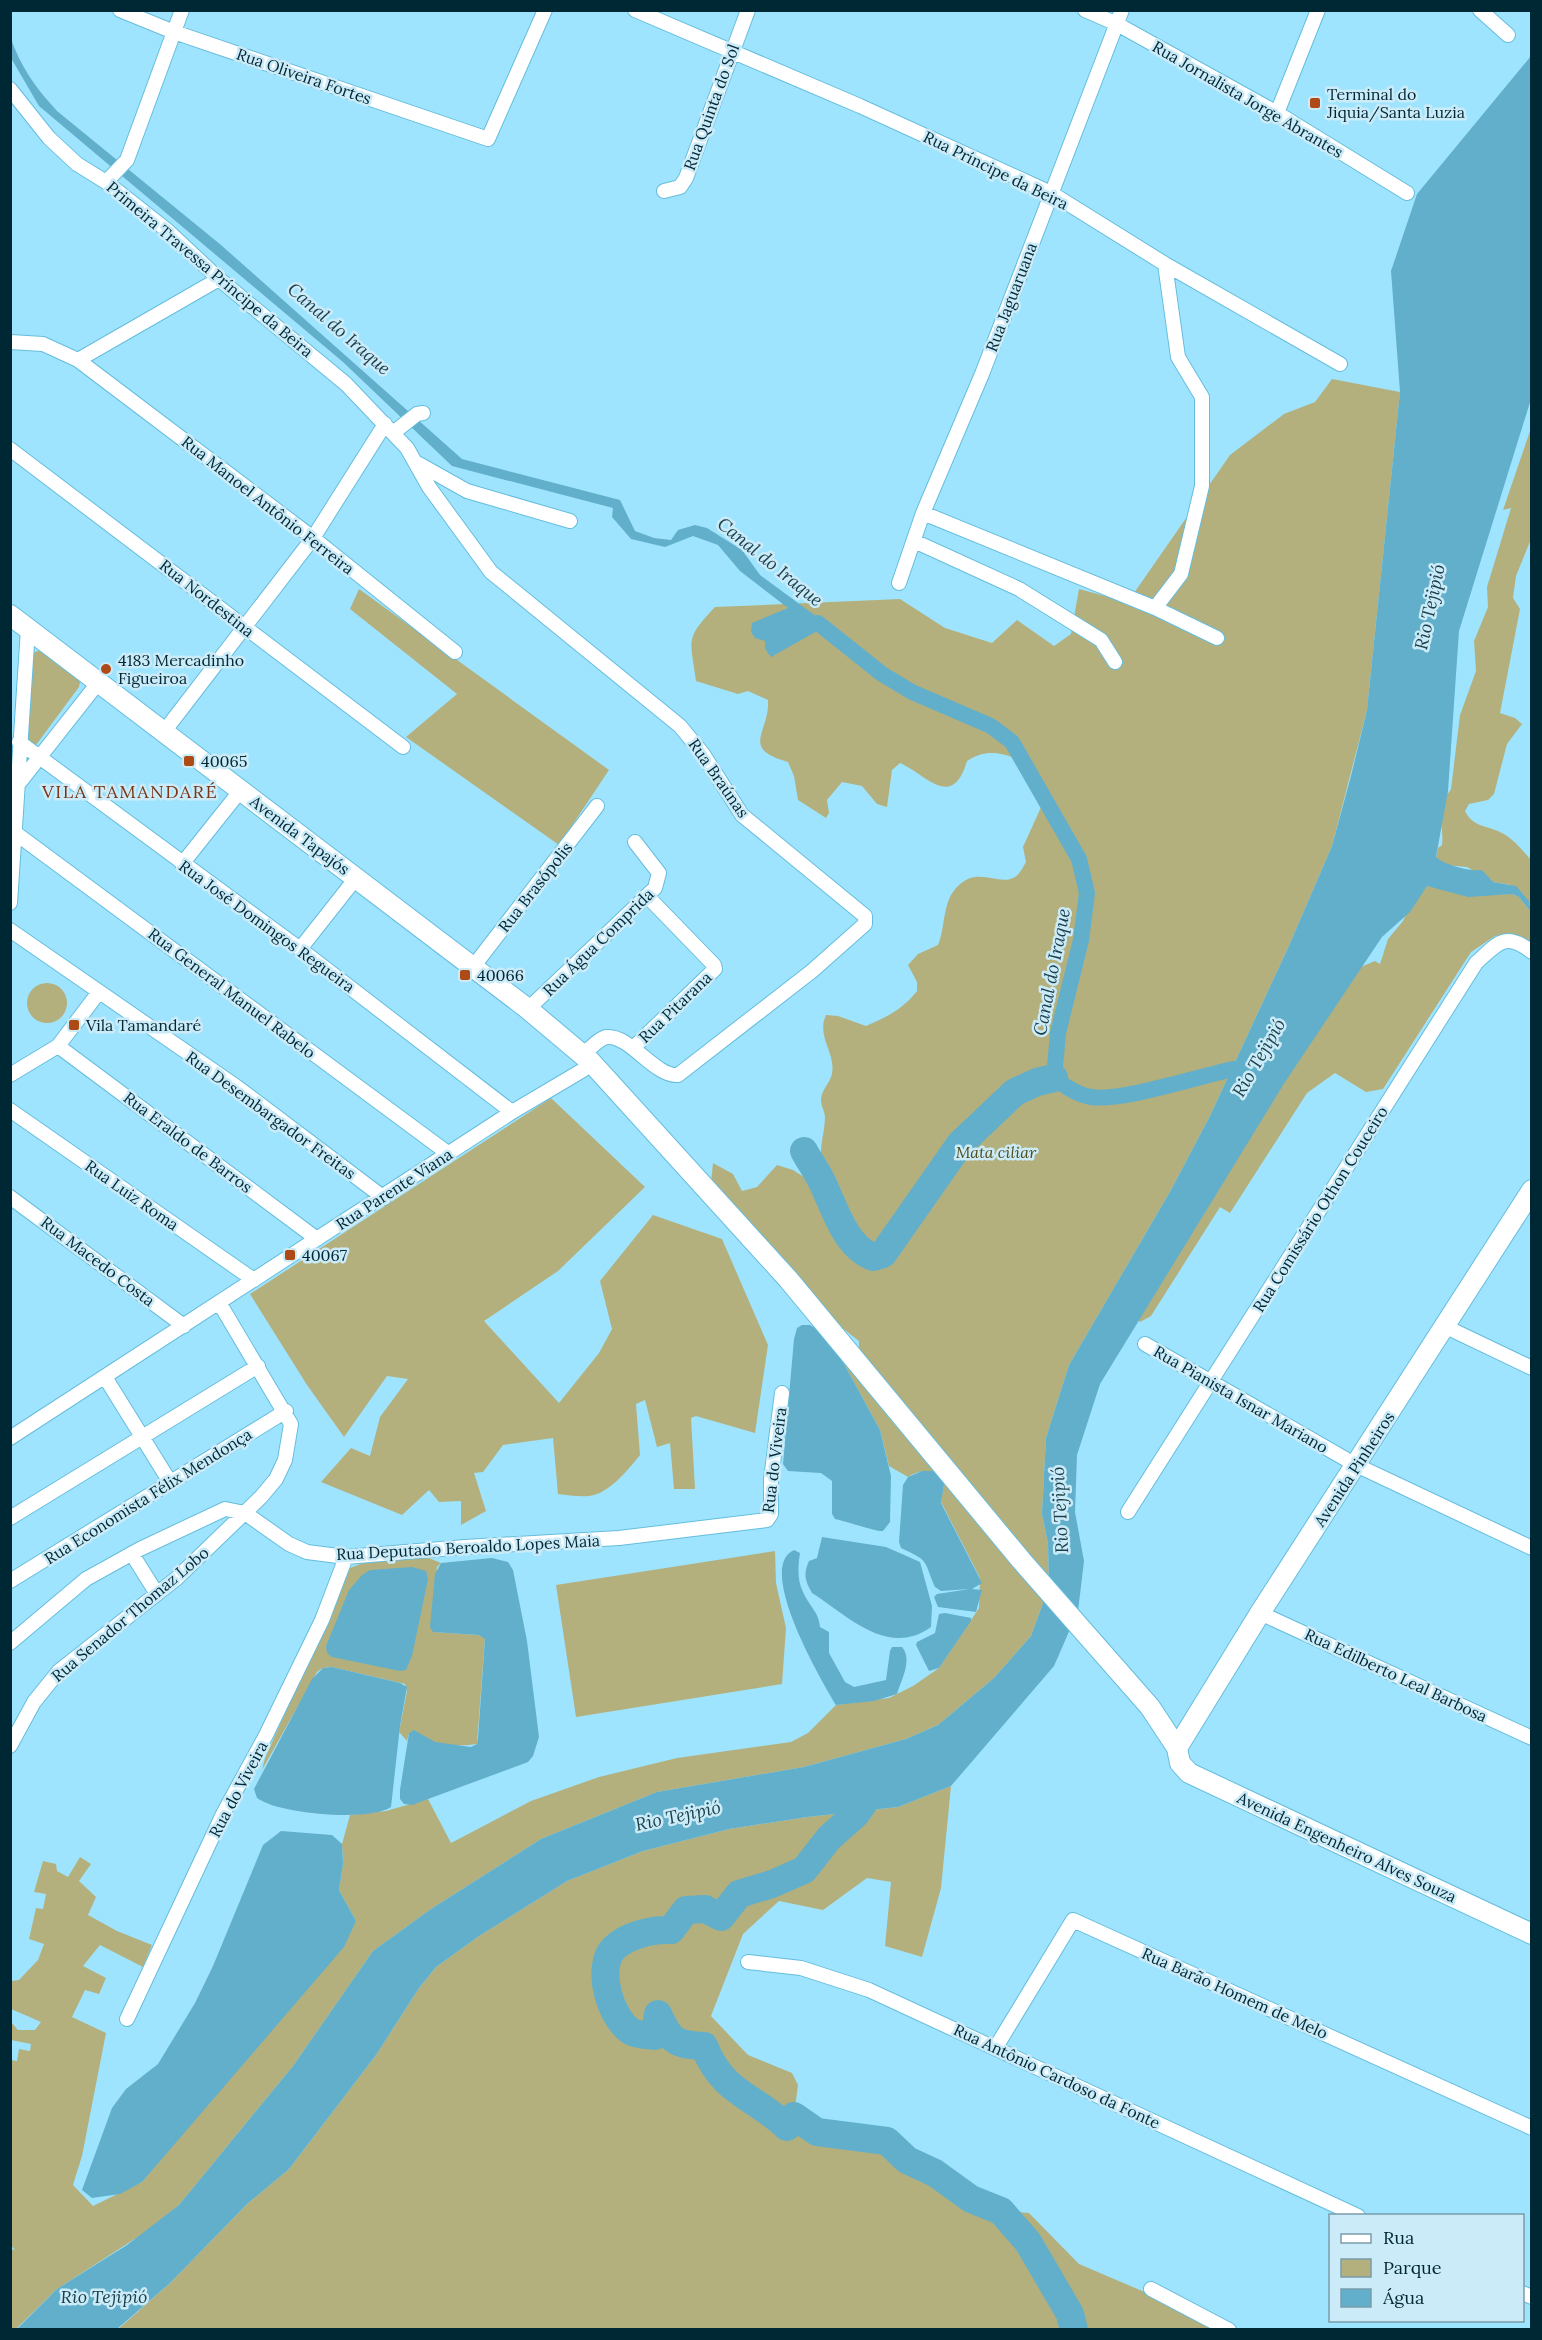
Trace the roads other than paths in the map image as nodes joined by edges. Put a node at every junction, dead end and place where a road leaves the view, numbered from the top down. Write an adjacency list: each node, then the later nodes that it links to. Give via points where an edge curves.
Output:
1 (120, 10): 11 (street, Rua Oliveira Fortes)
2 (182, 10): 11 (street)
3 (545, 10): 11 (street, Rua Oliveira Fortes, via 489,139)
4 (635, 10): 13 (street, Rua Príncipe da Beira)
5 (748, 10): 13 (street, Rua Quinta do Sol)
6 (1085, 10): 10 (street, Rua Jornalista Jorge Abrantes)
7 (1122, 10): 10 (street, Rua Jaguaruana)
8 (1318, 10): 15 (street)
9 (1480, 10): 12 (street)
10 (1117, 24): 15 (street, Rua Jornalista Jorge Abrantes); 18 (street, Rua Jaguaruana)
11 (174, 32): 16 (street, via 127,160)
12 (1508, 35)
13 (731, 51): 17 (street, Rua Quinta do Sol, via 686,178 680,187); 18 (street, Rua Príncipe da Beira)
14 (10, 89): 16 (street, Primeira Travessa Príncipe da Beira, via 49,138 77,164)
15 (1277, 113): 19 (street, Rua Jornalista Jorge Abrantes)
16 (109, 178): 21 (street, Primeira Travessa Príncipe da Beira)
17 (664, 191)
18 (1051, 193): 20 (street, Rua Príncipe da Beira); 29 (street, Rua Jaguaruana, via 982,374)
19 (1407, 193)
20 (1166, 264): 24 (street, Rua Príncipe da Beira); 34 (street, via 1178,357 1202,397 1202,486 1181,574)
21 (219, 279): 23 (street); 26 (street, Primeira Travessa Príncipe da Beira, via 314,355)
22 (10, 342): 23 (street, Rua Manoel Antônio Ferreira, via 43,344)
23 (78, 360): 31 (street, Rua Manoel Antônio Ferreira)
24 (1340, 364)
25 (420, 414): 26 (street)
26 (393, 428): 28 (street, Rua Braúnas); 31 (street)
27 (10, 449): 36 (street, Rua Nordestina)
28 (418, 464): 30 (street, via 467,492); 62 (street, Rua Braúnas, via 429,487 491,572 680,726 742,815 866,920 812,971 678,1075 668,1075)
29 (923, 513): 32 (street, Rua Jaguaruana); 34 (street)
30 (570, 521)
31 (313, 538): 36 (street); 39 (street, Rua Manoel Antônio Ferreira)
32 (914, 541): 33 (street, Rua Jaguaruana); 40 (street, via 1019,589 1101,640)
33 (899, 582)
34 (1155, 608): 38 (street)
35 (10, 615): 37 (main road, Avenida Tapajós)
36 (244, 628): 42 (street); 44 (street, Rua Nordestina)
37 (28, 629): 41 (main road, Avenida Tapajós); 43 (street)
38 (1217, 638)
39 (455, 652)
40 (1115, 662)
41 (98, 683): 42 (main road, Avenida Tapajós); 45 (street)
42 (164, 733): 47 (main road, Avenida Tapajós)
43 (19, 742): 45 (street, Rua José Domingos Regueira); 46 (street)
44 (403, 747)
45 (40, 757): 46 (street); 51 (street, Rua José Domingos Regueira)
46 (16, 787): 49 (street)
47 (241, 790): 51 (street); 52 (main road, Avenida Tapajós)
48 (597, 806): 58 (street, Rua Brasópolis)
49 (14, 832): 54 (street); 67 (street, Rua General Manuel Rabelo)
50 (634, 842): 53 (street, Rua Água Comprida, via 659,873)
51 (182, 864): 56 (street, Rua José Domingos Regueira)
52 (356, 878): 56 (street); 58 (main road, Avenida Tapajós)
53 (648, 897): 60 (street, Rua Água Comprida); 62 (street, Rua Pitarana, via 714,965 711,975)
54 (10, 903)
55 (10, 930): 59 (street, Rua Desembargador Freitas)
56 (300, 949): 66 (street, Rua José Domingos Regueira)
57 (1532, 952): 80 (street, Rua Comissário Othon Couceiro, via 1518,941 1508,940 1500,942 1476,963)
58 (473, 967): 60 (main road, Avenida Tapajós)
59 (99, 992): 61 (street); 70 (street, Rua Desembargador Freitas, via 237,1087)
60 (528, 1009): 63 (main road, Avenida Tapajós)
61 (58, 1046): 64 (street); 71 (street, Rua Eraldo de Barros)
62 (633, 1048): 63 (street, Rua Braúnas, via 605,1037)
63 (587, 1058): 66 (street, Rua Parente Viana, via 583,1070); 98 (main road, Avenida Tapajós, via 788,1280)
64 (10, 1076)
65 (10, 1110): 72 (street, Rua Luiz Roma)
66 (512, 1112): 67 (street, Rua Parente Viana)
67 (449, 1154): 70 (street, Rua Parente Viana)
68 (1532, 1190): 75 (main road, Avenida Pinheiros)
69 (10, 1197): 74 (street, Rua Macedo Costa)
70 (384, 1198): 71 (street, Rua Parente Viana)
71 (317, 1239): 72 (street, Rua Parente Viana)
72 (254, 1280): 73 (street, Rua Parente Viana)
73 (220, 1304): 74 (street, Rua Parente Viana); 77 (street, Rua Senador Thomaz Lobo)
74 (184, 1326): 79 (street, Rua Parente Viana)
75 (1444, 1326): 78 (street); 85 (main road, Avenida Pinheiros)
76 (1145, 1344): 80 (street, Rua Pianista Isnar Mariano)
77 (258, 1366): 82 (street, Rua Senador Thomaz Lobo); 83 (street)
78 (1532, 1368)
79 (105, 1377): 83 (street); 84 (street, Rua Parente Viana)
80 (1210, 1383): 85 (street, Rua Pianista Isnar Mariano); 87 (street, Rua Comissário Othon Couceiro)
81 (782, 1393): 90 (street, Rua do Viveira, via 771,1479 771,1514)
82 (286, 1411): 86 (street, Rua Economista Félix Mendonça); 88 (street, Rua Senador Thomaz Lobo, via 291,1424 285,1460 276,1479)
83 (142, 1437): 86 (street); 89 (street)
84 (10, 1438)
85 (1356, 1465): 91 (street, Rua Pianista Isnar Mariano); 96 (main road, Avenida Pinheiros)
86 (170, 1482): 94 (street, Rua Economista Félix Mendonça)
87 (1128, 1512)
88 (245, 1514): 92 (street, Rua Deputado Beroaldo Lopes Maia, via 217,1511); 93 (street, Rua Deputado Beroaldo Lopes Maia, via 289,1544 321,1555); 95 (street, Rua Senador Thomaz Lobo)
89 (10, 1518)
90 (761, 1521): 93 (street, Rua Deputado Beroaldo Lopes Maia, via 619,1538)
91 (1532, 1548)
92 (132, 1554): 95 (street); 97 (street, Rua Deputado Beroaldo Lopes Maia, via 86,1579)
93 (346, 1557): 104 (street, Rua do Viveira, via 322,1620 222,1815)
94 (10, 1581)
95 (157, 1594): 100 (street, Rua Senador Thomaz Lobo, via 59,1671 34,1702)
96 (1260, 1613): 99 (street, Rua Edilberto Leal Barbosa); 101 (main road, Avenida Pinheiros)
97 (10, 1643)
98 (1112, 1663): 101 (main road, Avenida Engenheiro Alves Souza, via 1150,1707)
99 (1532, 1738)
100 (10, 1746)
101 (1177, 1748): 102 (main road, Avenida Engenheiro Alves Souza, via 1180,1763 1189,1773)
102 (1532, 1934)
103 (748, 1962): 105 (street, Rua Antônio Cardoso da Fonte, via 801,1968 834,1977)
104 (127, 2019)
105 (996, 2047): 106 (street, Rua Barão Homem de Melo, via 1073,1920); 107 (street, Rua Antônio Cardoso da Fonte)
106 (1532, 2128)
107 (1354, 2214)
108 (1152, 2289): 109 (street)
109 (1229, 2330)

